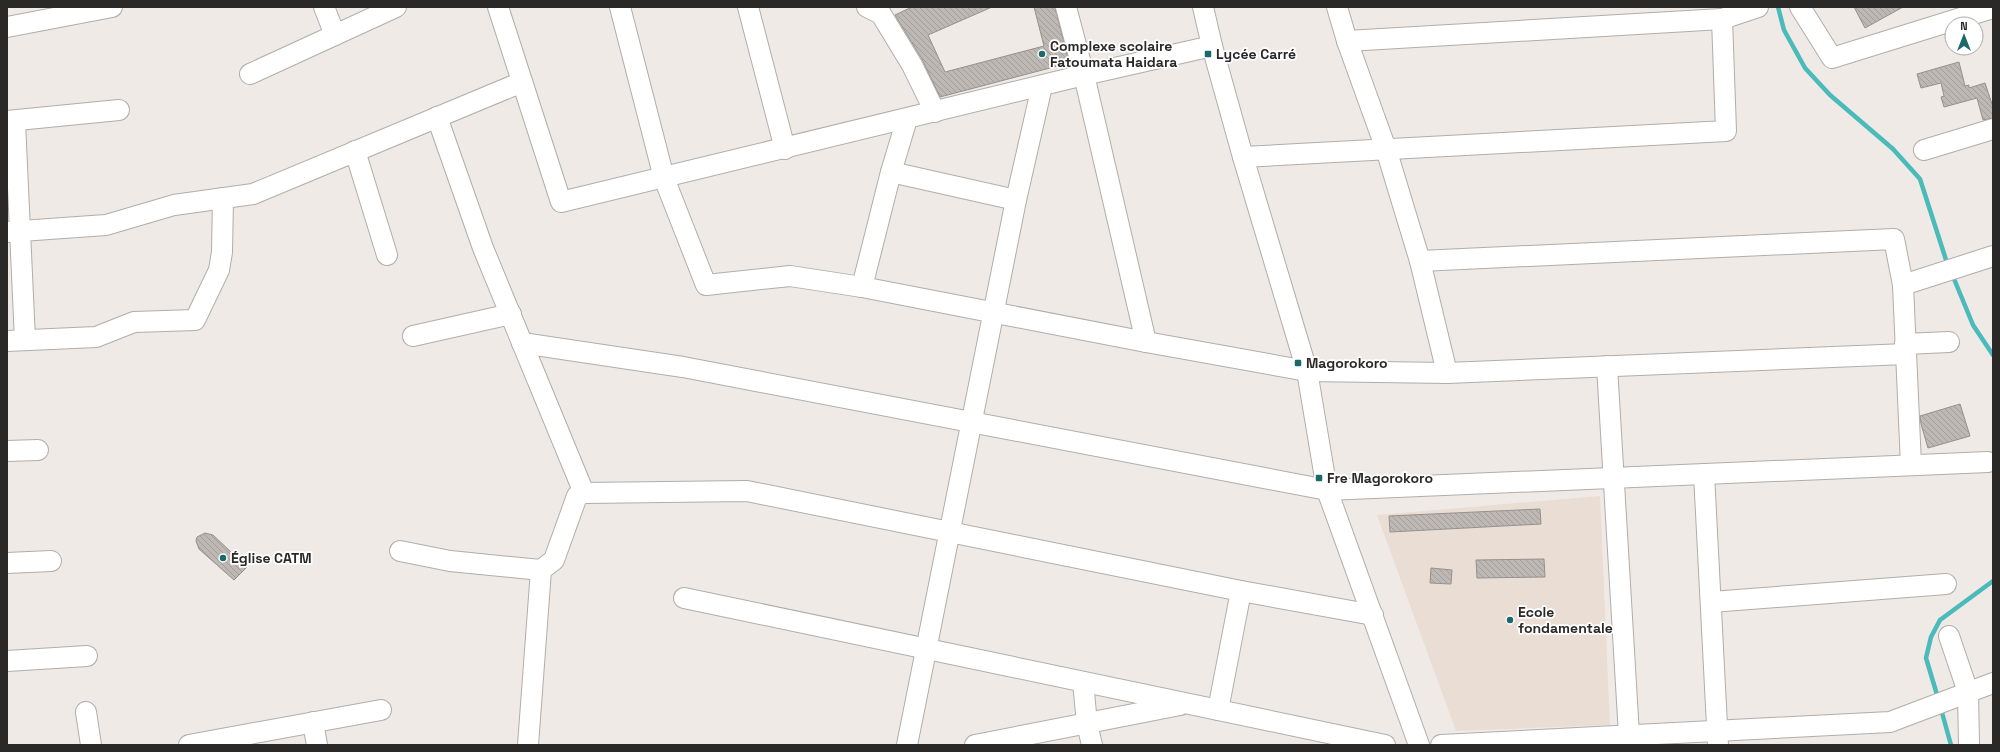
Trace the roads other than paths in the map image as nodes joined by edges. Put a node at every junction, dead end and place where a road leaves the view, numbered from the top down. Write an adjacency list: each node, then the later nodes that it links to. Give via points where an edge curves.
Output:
1 (112, 7): 15 (street)
2 (324, 7): 16 (street)
3 (396, 7): 16 (street)
4 (498, 7): 21 (street)
5 (620, 7): 35 (street)
6 (748, 7): 29 (street)
7 (1066, 7): 20 (street)
8 (1204, 7): 18 (street)
9 (1337, 7): 17 (street)
10 (1800, 7): 12 (street, via 1832,58)
11 (1755, 8): 14 (street)
12 (1993, 8)
13 (881, 9): 24 (street)
14 (1722, 19): 17 (street); 30 (street, via 1726,131)
15 (7, 26)
16 (335, 35): 19 (street)
17 (1347, 41): 30 (street)
18 (1212, 46): 20 (street); 33 (street)
19 (250, 74)
20 (1084, 75): 22 (street); 48 (street)
21 (522, 82): 25 (street); 35 (street, via 561,202)
22 (1042, 86): 24 (street); 37 (street)
23 (118, 110): 27 (street)
24 (935, 112): 26 (street)
25 (437, 117): 32 (street); 45 (street, via 483,248)
26 (907, 119): 29 (street); 34 (street)
27 (11, 122): 38 (street)
28 (1993, 129): 31 (street)
29 (785, 149): 35 (street)
30 (1386, 149): 33 (street); 41 (street)
31 (1924, 150)
32 (354, 151): 36 (street, via 253,194); 39 (street)
33 (1243, 157): 53 (street)
34 (891, 172): 37 (street); 43 (street)
35 (664, 178): 43 (street, via 706,285 790,276)
36 (223, 198): 38 (street, via 174,205 106,225); 47 (street, via 219,270 195,320 134,322 96,338)
37 (1016, 200): 44 (street)
38 (14, 232): 47 (street)
39 (387, 255)
40 (1993, 256): 42 (street)
41 (1420, 261): 42 (street, via 1894,239); 54 (street)
42 (1903, 285): 51 (street)
43 (862, 287): 44 (street)
44 (993, 312): 48 (street); 55 (street)
45 (511, 314): 46 (street); 50 (street)
46 (413, 336)
47 (16, 341)
48 (1146, 342): 53 (street)
49 (1948, 342): 51 (street)
50 (522, 343): 55 (street, via 683,367); 63 (street)
51 (1906, 349): 52 (street); 59 (street)
52 (1607, 366): 54 (street); 61 (street)
53 (1307, 371): 54 (street); 62 (street)
54 (1447, 373)
55 (971, 422): 62 (street); 64 (street)
56 (38, 450): 57 (street)
57 (7, 451)
58 (1988, 462): 59 (street)
59 (1911, 465): 60 (street)
60 (1704, 474): 61 (street); 72 (street)
61 (1614, 478): 62 (street); 87 (street)
62 (1327, 490): 73 (street)
63 (584, 493): 64 (street, via 747,491); 68 (street, via 577,496 554,560)
64 (949, 532): 70 (street); 75 (street)
65 (400, 551): 68 (street, via 450,561)
66 (51, 561): 67 (street)
67 (7, 563)
68 (541, 570): 92 (street)
69 (1946, 584): 72 (street)
70 (1241, 591): 73 (street); 83 (street)
71 (684, 598): 75 (street)
72 (1710, 602): 88 (street)
73 (1373, 615): 97 (street)
74 (1949, 636): 80 (street)
75 (925, 649): 78 (street); 93 (street)
76 (87, 656): 77 (street)
77 (7, 661)
78 (1083, 682): 81 (street); 86 (street)
79 (1993, 683): 80 (street)
80 (1968, 692): 88 (street, via 1890,722); 99 (street)
81 (1188, 704): 83 (street); 86 (street)
82 (381, 710): 85 (street)
83 (1218, 710): 96 (street)
84 (86, 712): 90 (street)
85 (313, 722): 89 (street); 91 (street)
86 (1087, 724): 94 (street); 95 (street)
87 (1629, 735): 88 (street); 98 (street)
88 (1717, 738)
89 (196, 744)
90 (92, 745)
91 (317, 745)
92 (528, 745)
93 (907, 745)
94 (975, 745)
95 (1092, 745)
96 (1385, 745)
97 (1419, 745)
98 (1442, 745)
99 (1969, 745)

